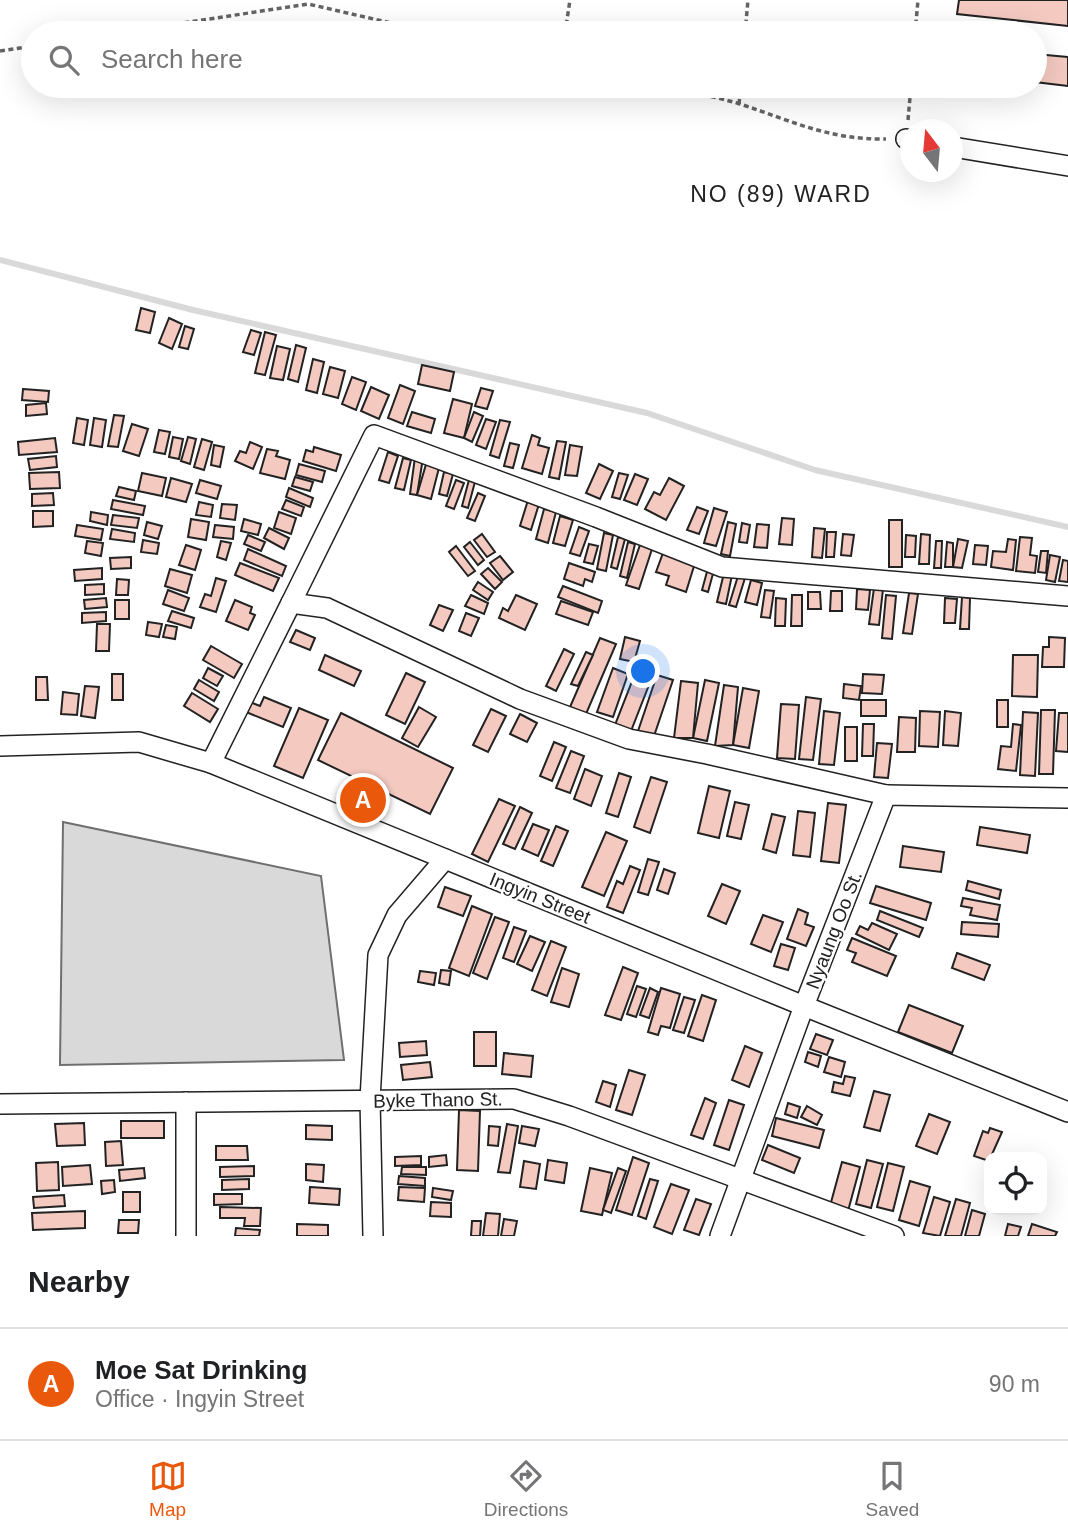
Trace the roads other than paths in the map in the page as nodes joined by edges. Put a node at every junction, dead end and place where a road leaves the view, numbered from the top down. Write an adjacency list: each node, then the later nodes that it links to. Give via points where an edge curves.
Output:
1 (963, 149): 2 (street)
2 (1068, 166)
3 (1068, 596): 4 (street, via 722,567 374,435)
4 (291, 603): 6 (street); 7 (street, via 327,608 520,699 629,739)
5 (0, 746): 6 (street, Ingyin Street, via 139,742)
6 (211, 763): 9 (street, Ingyin Street)
7 (886, 795): 8 (street); 10 (street, Nyaung Oo St.)
8 (1068, 799)
9 (445, 859): 10 (street, Ingyin Street); 11 (street, via 397,915 378,955)
10 (804, 1006): 14 (street, Ingyin Street); 15 (street, Nyaung Oo St.)
11 (370, 1100): 12 (street, Byke Thano St.); 15 (street, Byke Thano St., via 514,1099); 17 (street)
12 (186, 1102): 13 (street, Byke Thano St.); 16 (street)
13 (0, 1104)
14 (1068, 1112)
15 (741, 1180): 18 (street, Nyaung Oo St.); 19 (street, Byke Thano St.)
16 (186, 1236)
17 (373, 1236)
18 (720, 1236)
19 (894, 1236)

